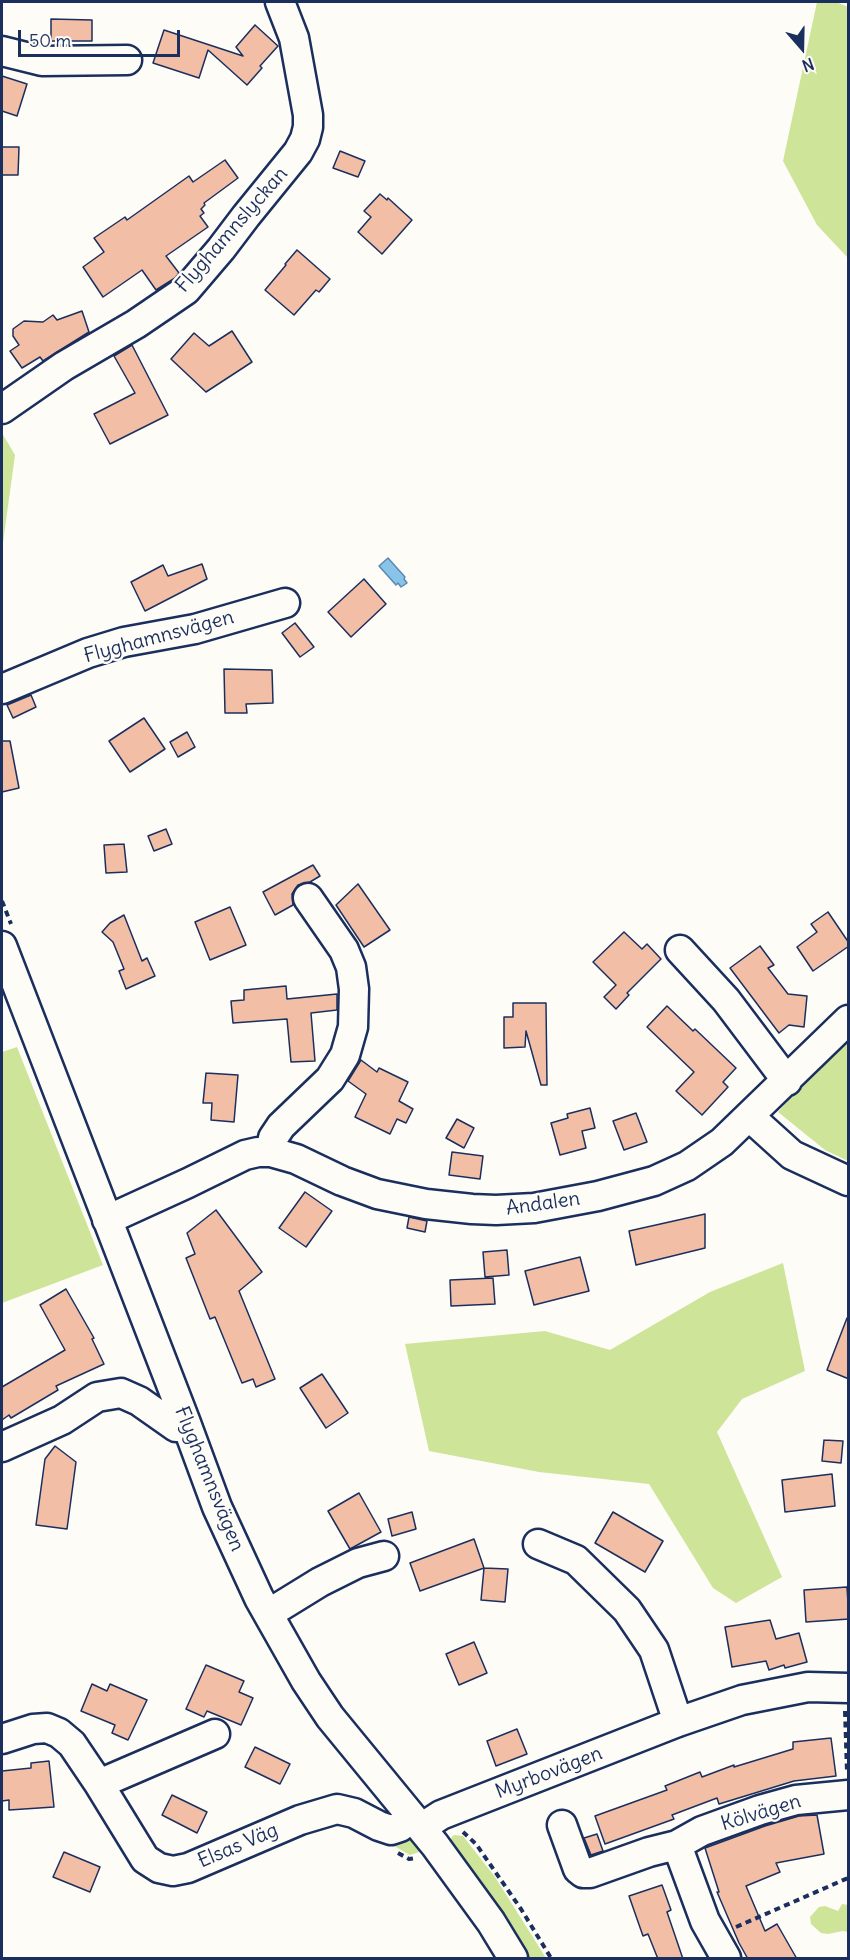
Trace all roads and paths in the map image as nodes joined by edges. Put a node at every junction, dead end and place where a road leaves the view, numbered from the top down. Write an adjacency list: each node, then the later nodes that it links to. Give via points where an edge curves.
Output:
1 (280, 2): 4 (street, Flyghamnslyckan, via 294,38 308,116 305,139 298,152 186,290)
2 (2, 51): 3 (street, via 42,61)
3 (127, 60)
4 (2, 409)
5 (285, 603): 6 (street, Flyghamnsvägen, via 195,629 124,642)
6 (2, 689)
7 (308, 898): 14 (street, via 344,950 351,967 353,1027 345,1055 330,1079 281,1126 273,1138)
8 (2, 901): 9 (path)
9 (7, 939): 16 (street, Flyghamnsvägen)
10 (680, 950): 12 (street, via 726,1000)
11 (849, 1020): 12 (street, Andalen)
12 (787, 1081): 13 (street, Andalen)
13 (750, 1117): 14 (street, Andalen, via 723,1142 687,1166 654,1181 534,1208 472,1209 403,1200 377,1194); 15 (street, via 792,1155)
14 (271, 1152): 16 (street, Andalen, via 245,1155)
15 (849, 1181)
16 (107, 1220): 17 (street, Flyghamnsvägen)
17 (186, 1423): 18 (street, via 177,1427 140,1401 121,1393 97,1397 62,1420); 21 (street, Flyghamnsvägen, via 217,1506)
18 (2, 1447)
19 (538, 1544): 23 (street, via 576,1560 627,1610 654,1650)
20 (384, 1556): 21 (street, via 349,1567)
21 (267, 1614): 29 (street, Flyghamnsvägen, via 330,1717)
22 (846, 1688): 23 (street, Myrbovägen, via 784,1690); 27 (path)
23 (678, 1722): 29 (street, Myrbovägen, via 441,1815)
24 (215, 1734): 26 (street)
25 (2, 1739): 26 (street, Elsas Väg, via 33,1729 47,1728 59,1733 72,1744)
26 (99, 1784): 29 (street, Elsas Väg, via 145,1859 173,1871 337,1809 391,1830)
27 (848, 1795): 30 (street, Kölvägen, via 796,1800 760,1810)
28 (562, 1825): 30 (street, Kölvägen, via 583,1873)
29 (423, 1830): 31 (path, via 414,1859); 34 (street, Flyghamnsvägen, via 491,1922); 35 (path, via 464,1832 476,1844)
30 (676, 1845): 33 (street, via 705,1921)
31 (390, 1848)
32 (849, 1878): 33 (path)
33 (720, 1948)
34 (513, 1959)
35 (552, 1959)

